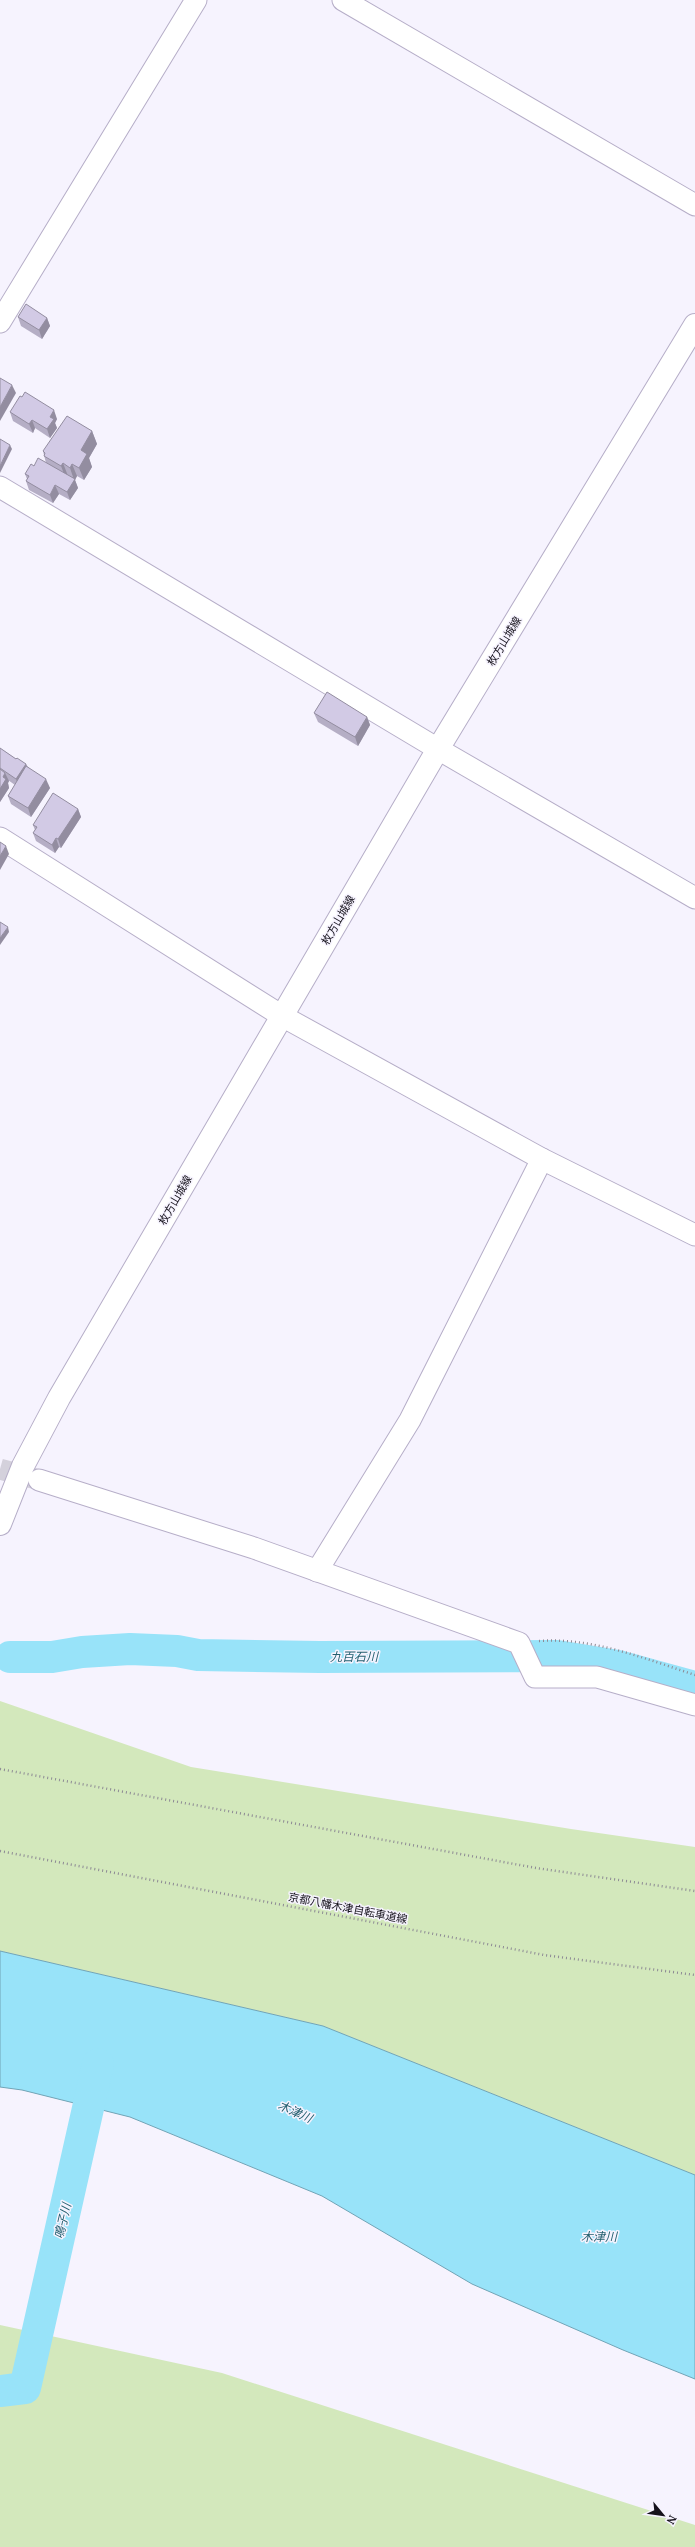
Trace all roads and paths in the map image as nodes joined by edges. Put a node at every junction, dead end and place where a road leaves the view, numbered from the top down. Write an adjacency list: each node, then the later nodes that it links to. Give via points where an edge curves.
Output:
1 (196, 0): 4 (street)
2 (343, 0): 3 (street)
3 (695, 205)
4 (0, 322)
5 (695, 325): 7 (main road, 枚方山城線)
6 (0, 487): 7 (street)
7 (438, 749): 9 (street); 10 (main road, 枚方山城線)
8 (0, 838): 10 (street)
9 (695, 898)
10 (282, 1016): 11 (street); 14 (main road, 枚方山城線, via 59,1398 23,1466)
11 (542, 1159): 12 (street); 15 (street, via 410,1420)
12 (695, 1235)
13 (39, 1480): 15 (street, via 254,1548)
14 (0, 1524)
15 (317, 1571): 16 (street)
16 (519, 1643): 17 (path, via 562,1639 625,1653); 18 (street, via 535,1677 597,1677)
17 (695, 1675)
18 (695, 1705)
19 (0, 1769): 21 (path, via 536,1868)
20 (0, 1851): 22 (path, 京都八幡木津自転車道線, via 544,1955)
21 (695, 1892)
22 (695, 1975)

